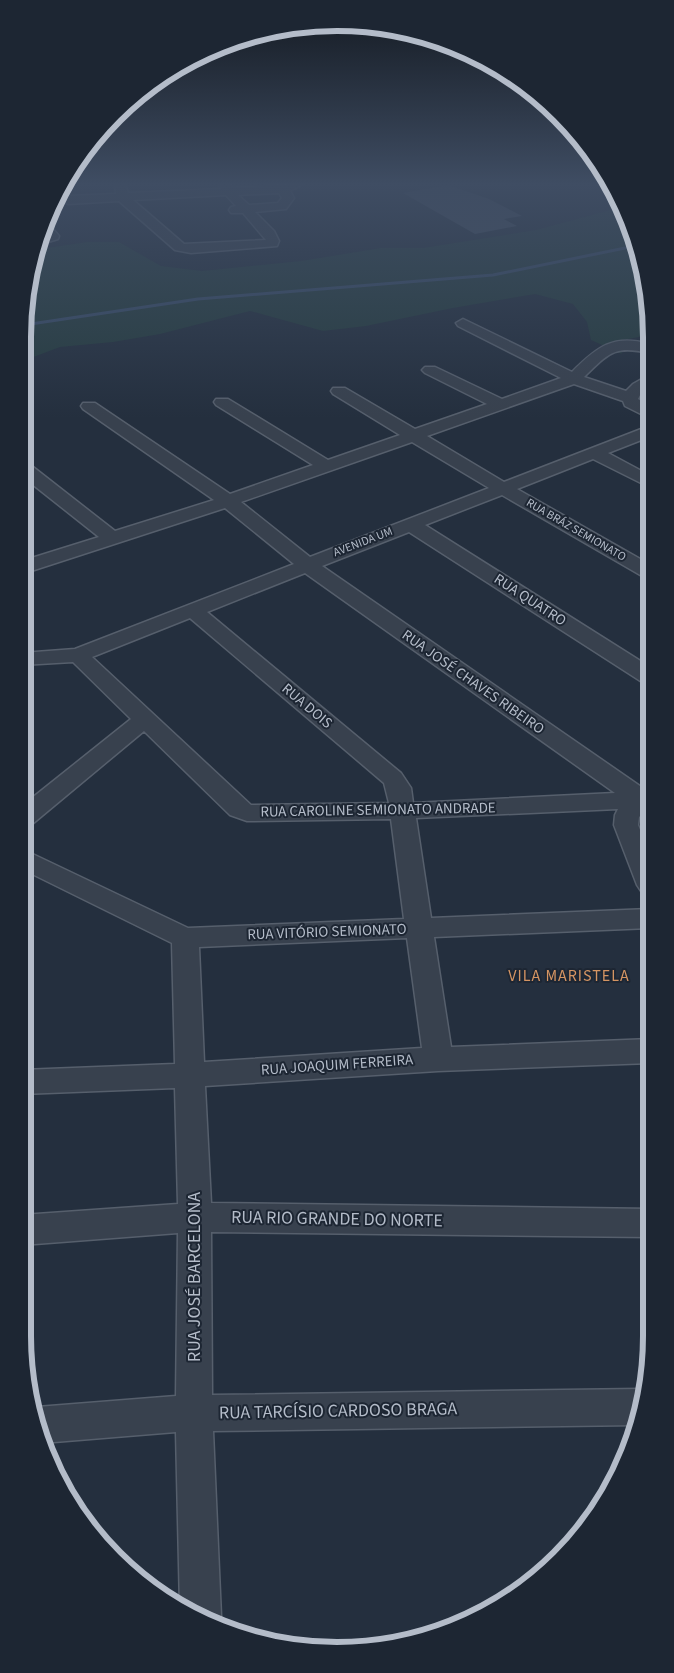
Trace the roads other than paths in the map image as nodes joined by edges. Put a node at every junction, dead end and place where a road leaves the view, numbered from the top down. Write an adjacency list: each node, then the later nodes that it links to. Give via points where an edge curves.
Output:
1 (464, 323): 4 (street)
2 (643, 347): 4 (street, via 616,345)
3 (430, 370): 9 (street)
4 (574, 379): 7 (street); 9 (street)
5 (643, 384): 7 (street)
6 (339, 391): 13 (street, RUA BRÁZ SEMIONATO)
7 (629, 398): 11 (street, via 630,403)
8 (222, 402): 15 (street)
9 (501, 405): 13 (street)
10 (89, 406): 19 (street, RUA JOSÉ CHAVES RIBEIRO)
11 (643, 410)
12 (643, 433): 14 (street, AVENIDA UM)
13 (414, 435): 15 (street); 18 (street, RUA BRÁZ SEMIONATO)
14 (594, 453): 17 (street); 18 (street, AVENIDA UM)
15 (326, 466): 19 (street)
16 (31, 474): 21 (street)
17 (643, 479)
18 (502, 488): 20 (street, AVENIDA UM); 24 (street, RUA BRÁZ SEMIONATO)
19 (228, 501): 21 (street); 22 (street, RUA JOSÉ CHAVES RIBEIRO)
20 (410, 524): 22 (street, AVENIDA UM); 28 (street, RUA QUATRO)
21 (112, 538): 23 (street)
22 (306, 564): 25 (street, AVENIDA UM); 30 (street, RUA JOSÉ CHAVES RIBEIRO)
23 (31, 565)
24 (643, 568)
25 (194, 611): 26 (street, AVENIDA UM); 33 (street, RUA DOIS, via 393,778 399,788)
26 (78, 655): 27 (street, AVENIDA UM); 29 (street, RUA CAROLINE SEMIONATO ANDRADE)
27 (31, 658)
28 (643, 673)
29 (145, 719): 33 (street, RUA CAROLINE SEMIONATO ANDRADE, via 247,813); 34 (street)
30 (643, 799)
31 (643, 800): 33 (street, RUA CAROLINE SEMIONATO ANDRADE)
32 (643, 802): 36 (street, via 627,815 626,825)
33 (404, 811): 38 (street, RUA DOIS)
34 (31, 812)
35 (31, 862): 39 (street, RUA VITÓRIO SEMIONATO)
36 (643, 868)
37 (643, 918): 38 (street, RUA VITÓRIO SEMIONATO)
38 (420, 929): 39 (street, RUA VITÓRIO SEMIONATO); 41 (street, RUA DOIS)
39 (185, 938): 42 (street, RUA JOSÉ BARCELONA)
40 (643, 1050): 41 (street, RUA JOAQUIM FERREIRA)
41 (438, 1059): 42 (street, RUA JOAQUIM FERREIRA)
42 (188, 1075): 43 (street, RUA JOAQUIM FERREIRA); 44 (street, RUA JOSÉ BARCELONA)
43 (31, 1082)
44 (195, 1217): 45 (street, RUA RIO GRANDE DO NORTE); 46 (street, RUA RIO GRANDE DO NORTE); 48 (street, RUA JOSÉ BARCELONA)
45 (643, 1224)
46 (31, 1229)
47 (634, 1407): 48 (street, RUA TARCÍSIO CARDOSO BRAGA)
48 (194, 1413): 49 (street, RUA TARCÍSIO CARDOSO BRAGA); 50 (street, RUA JOSÉ BARCELONA)
49 (44, 1424)
50 (201, 1609)

